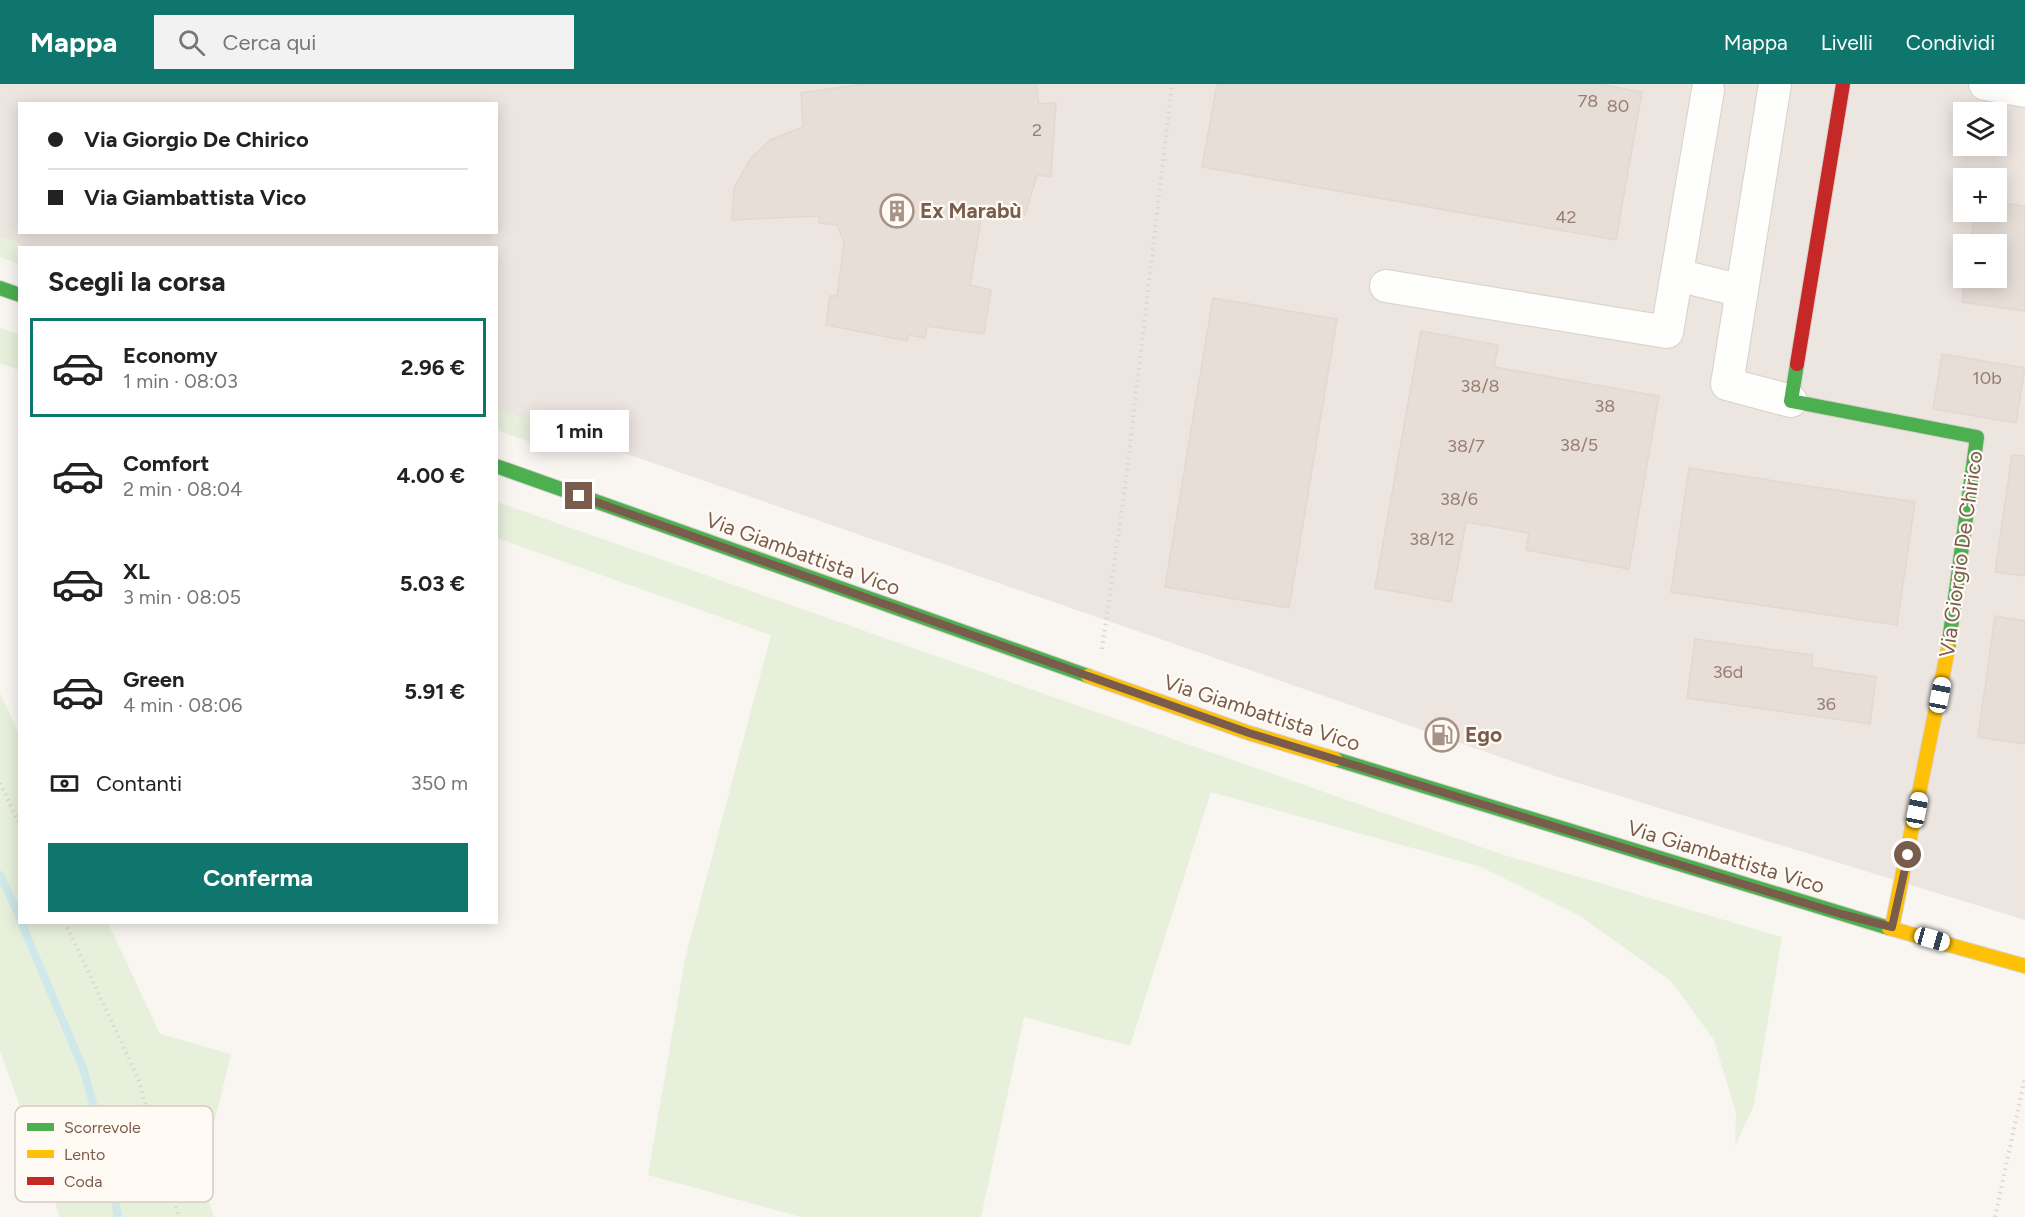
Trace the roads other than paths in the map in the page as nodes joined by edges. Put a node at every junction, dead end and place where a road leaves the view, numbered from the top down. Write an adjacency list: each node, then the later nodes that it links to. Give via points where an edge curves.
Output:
1 (1775, 84): 9 (street, Via Giorgio De Chirico)
2 (1843, 84): 11 (main road)
3 (1985, 84): 5 (street)
4 (1708, 90): 6 (street)
5 (2025, 91)
6 (1677, 275): 7 (street, via 1667,332); 9 (street)
7 (1386, 286)
8 (0, 288): 10 (main road)
9 (1742, 291): 11 (street, Via Giorgio De Chirico, via 1727,384)
10 (18, 294)
11 (1791, 401): 13 (main road, Via Giorgio De Chirico, via 1977,436 1945,672)
12 (498, 467): 13 (main road, Via Giambattista Vico, via 1249,733)
13 (1892, 927): 14 (main road, Via Giambattista Vico)
14 (2025, 966)

